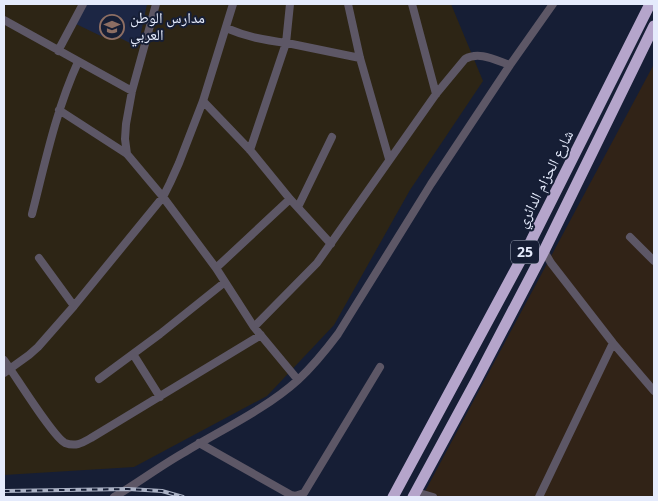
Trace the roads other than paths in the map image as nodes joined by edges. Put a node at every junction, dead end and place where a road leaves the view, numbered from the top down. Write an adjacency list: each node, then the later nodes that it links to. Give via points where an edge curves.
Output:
1 (83, 4): 13 (street)
2 (156, 4): 17 (street)
3 (233, 4): 11 (street)
4 (290, 4): 12 (street)
5 (348, 4): 14 (street)
6 (412, 4): 18 (street)
7 (553, 4): 16 (street)
8 (650, 4): 51 (highway, شارع الحزام الدائري / 25, via 531,242)
9 (4, 20): 13 (street)
10 (654, 26): 31 (highway, شارع الحزام الدائري / 25)
11 (226, 28): 12 (street, via 242,35); 19 (street)
12 (286, 43): 14 (street); 22 (street)
13 (58, 51): 15 (street)
14 (360, 58): 24 (street)
15 (78, 62): 17 (street); 20 (street)
16 (510, 65): 18 (street, via 484,56 471,56); 45 (street, via 338,334)
17 (132, 91): 23 (street, via 126,124)
18 (436, 94): 24 (street)
19 (203, 101): 22 (street); 25 (street)
20 (59, 110): 23 (street); 28 (street)
21 (332, 137): 27 (street)
22 (250, 150): 26 (street)
23 (127, 154): 25 (street)
24 (389, 159): 30 (street)
25 (163, 197): 34 (street); 36 (street)
26 (290, 198): 27 (street); 34 (street)
27 (298, 207): 30 (street)
28 (32, 214)
29 (630, 237): 33 (street)
30 (331, 244): 37 (street, via 317,263)
31 (544, 251): 39 (street); 49 (highway, شارع الحزام الدائري / 25)
32 (40, 258): 36 (street)
33 (654, 261)
34 (216, 268): 35 (street)
35 (225, 282): 37 (street); 40 (street)
36 (74, 306): 43 (street, via 38,347)
37 (254, 327): 38 (street)
38 (261, 335): 45 (street); 47 (street)
39 (613, 343): 46 (street); 53 (street)
40 (132, 354): 44 (street); 47 (street)
41 (4, 360): 43 (street)
42 (380, 367): 48 (street, via 304,493 299,496 291,495)
43 (7, 371): 47 (street, via 62,441 72,444 78,445)
44 (99, 379)
45 (298, 380): 48 (street, via 278,396)
46 (654, 391)
47 (160, 397)
48 (199, 443): 50 (street)
49 (414, 494): 52 (street)
50 (114, 497)
51 (393, 497)
52 (433, 497)
53 (539, 497)

